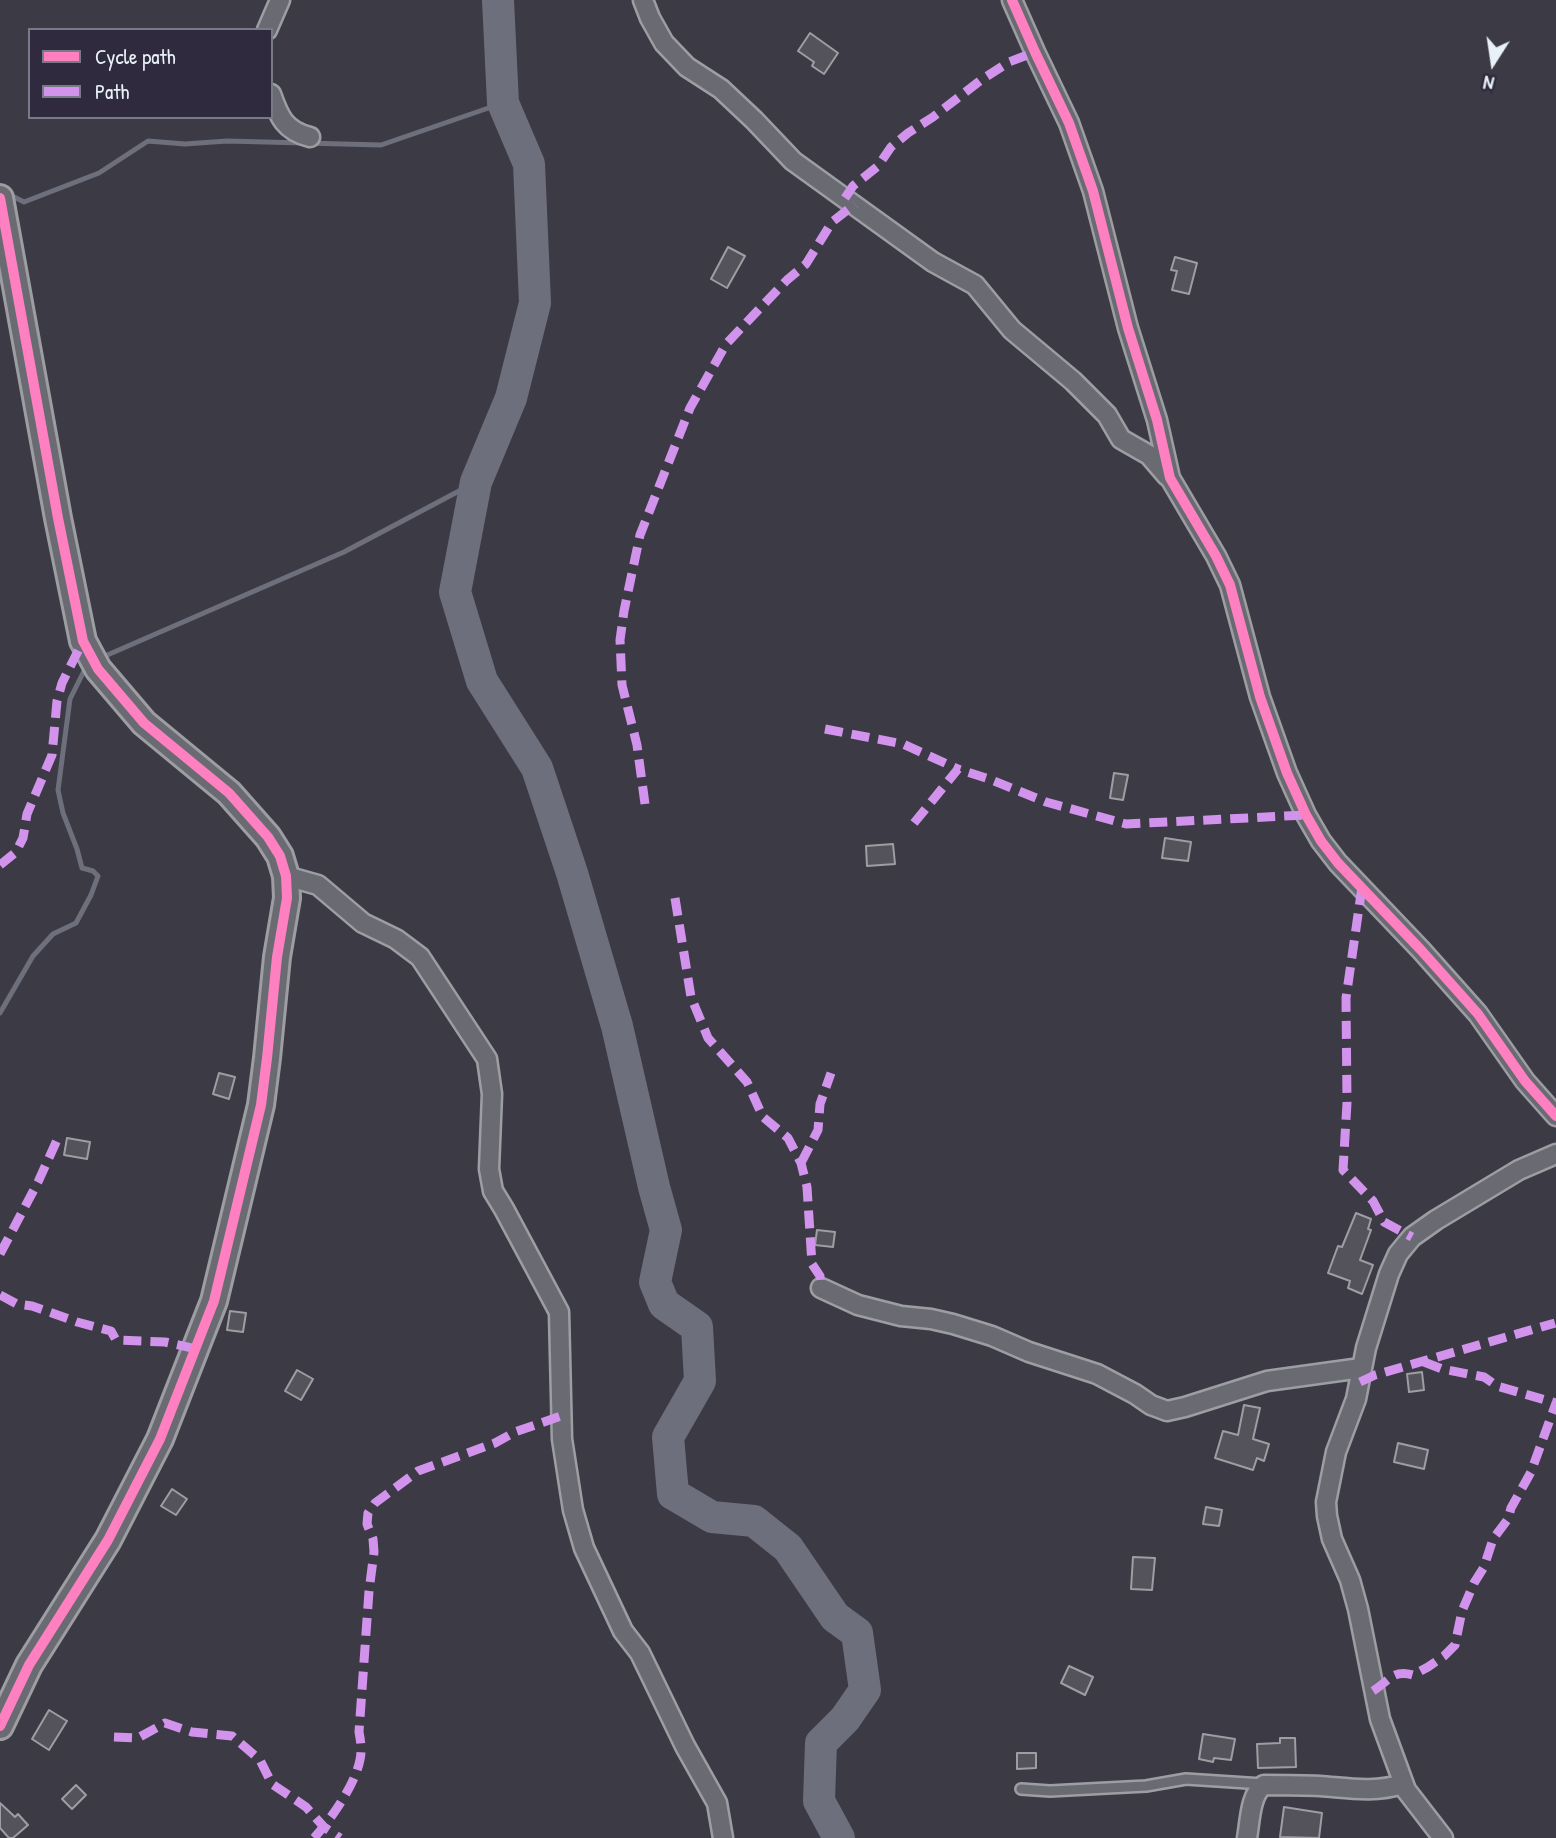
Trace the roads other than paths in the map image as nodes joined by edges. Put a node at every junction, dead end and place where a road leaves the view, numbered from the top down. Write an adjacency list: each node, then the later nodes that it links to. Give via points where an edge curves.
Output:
1 (280, 0): 4 (street)
2 (643, 0): 8 (street, via 664,43 687,67 722,89 793,161 933,262 975,285 1012,330 1107,415 1121,439 1149,454)
3 (1012, 0): 8 (street, via 1069,122 1093,191)
4 (268, 28)
5 (273, 100): 6 (street, via 287,126)
6 (310, 137)
7 (0, 198): 9 (street, via 83,641 98,669 144,723 229,793 268,837)
8 (1170, 478): 10 (street, via 1230,585 1287,773 1321,841 1478,1014)
9 (286, 876): 14 (street, via 261,1105 214,1301 160,1439 108,1540 29,1665); 18 (street, via 318,885 363,923 421,957 487,1059 493,1191 559,1312 562,1439 584,1548 623,1631 640,1653 718,1803)
10 (1556, 1116)
11 (1556, 1154): 13 (street, via 1519,1170 1412,1237 1389,1274)
12 (821, 1288): 13 (street, via 858,1305 992,1336 1097,1374 1167,1410 1268,1381)
13 (1361, 1368): 15 (street, via 1356,1399 1336,1452 1326,1516 1353,1590 1380,1719)
14 (0, 1726)
15 (1402, 1784): 16 (street, via 1370,1790); 20 (street)
16 (1264, 1785): 17 (lane, via 1186,1779 1146,1786); 19 (street, via 1255,1794)
17 (1021, 1788)
18 (723, 1838)
19 (1247, 1838)
20 (1443, 1838)

